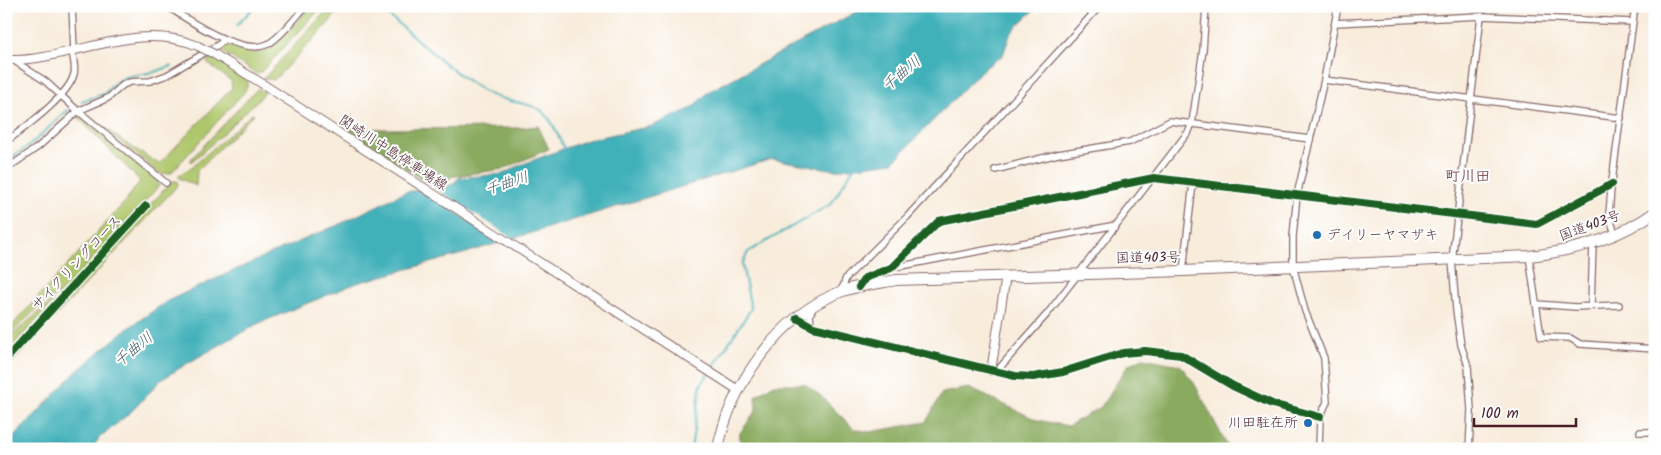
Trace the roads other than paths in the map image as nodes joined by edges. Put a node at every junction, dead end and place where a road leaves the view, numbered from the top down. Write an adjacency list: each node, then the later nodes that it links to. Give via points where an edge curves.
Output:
1 (72, 6): 12 (street)
2 (167, 6): 11 (street)
3 (306, 6): 11 (street, via 265,46)
4 (1100, 6): 42 (street, via 907,217 846,278)
5 (1206, 6): 19 (street, via 1204,50)
6 (1338, 6): 10 (street)
7 (1635, 6): 9 (street)
8 (1481, 16): 9 (street); 10 (street); 16 (street)
9 (1632, 22): 18 (street)
10 (1335, 23): 14 (street)
11 (224, 40): 17 (street, via 167,75 150,81 130,82 108,98)
12 (73, 51): 13 (main road, 関崎川中島停車場線); 15 (street, via 75,73); 51 (main road, 関崎川中島停車場線, bridge, via 140,37 179,39 214,54)
13 (10, 60): 15 (street, via 45,81)
14 (1324, 80): 16 (street); 20 (street)
15 (62, 96): 17 (street); 21 (street, via 32,124)
16 (1470, 99): 18 (street); 30 (street)
17 (78, 111): 22 (street, via 38,147); 26 (street)
18 (1621, 118): 27 (street)
19 (1192, 123): 20 (street); 23 (street, via 1170,121 1130,142 1058,154); 24 (street)
20 (1310, 139): 28 (street)
21 (6, 142)
22 (6, 168)
23 (995, 170)
24 (1154, 178): 25 (street); 31 (street); 37 (street, via 939,221)
25 (1193, 182): 28 (street); 38 (street)
26 (166, 183)
27 (1612, 184): 30 (street, via 1537,224); 32 (street, via 1609,215)
28 (1297, 195): 30 (street); 36 (street)
29 (1655, 212): 32 (highway, 国道403号)
30 (1457, 215): 35 (street)
31 (1116, 225): 37 (street); 39 (street)
32 (1615, 234): 33 (highway, 国道403号)
33 (1593, 243): 34 (highway, 国道403号, via 1555,254); 45 (street)
34 (1529, 256): 35 (highway, 国道403号); 43 (street)
35 (1452, 260): 36 (highway, 国道403号); 57 (street, via 1462,346 1468,366)
36 (1293, 266): 38 (highway, 国道403号); 52 (street, via 1305,311 1324,358 1326,402)
37 (891, 268): 41 (street, via 865,278)
38 (1183, 271): 39 (highway, 国道403号)
39 (1079, 274): 40 (highway, 国道403号); 50 (street)
40 (1006, 276): 41 (highway, 国道403号, via 896,280); 50 (main road)
41 (859, 286): 42 (highway, 国道403号)
42 (842, 292): 44 (highway, 国道403号)
43 (1536, 304): 45 (street); 49 (street, via 1541,337 1570,338 1580,344)
44 (814, 305): 47 (highway, 国道403号); 48 (street, via 810,315)
45 (1591, 305): 46 (street)
46 (1619, 305)
47 (797, 318): 48 (street); 51 (highway, 国道403号)
48 (811, 326): 50 (street)
49 (1655, 350)
50 (993, 372): 52 (street, via 1033,377 1063,372 1123,353 1145,351 1181,355 1233,386 1272,404)
51 (733, 387): 55 (highway, 国道403号)
52 (1320, 417): 56 (street)
53 (1640, 432): 54 (street)
54 (1655, 432)
55 (719, 448)
56 (1319, 449)
57 (1469, 449)

